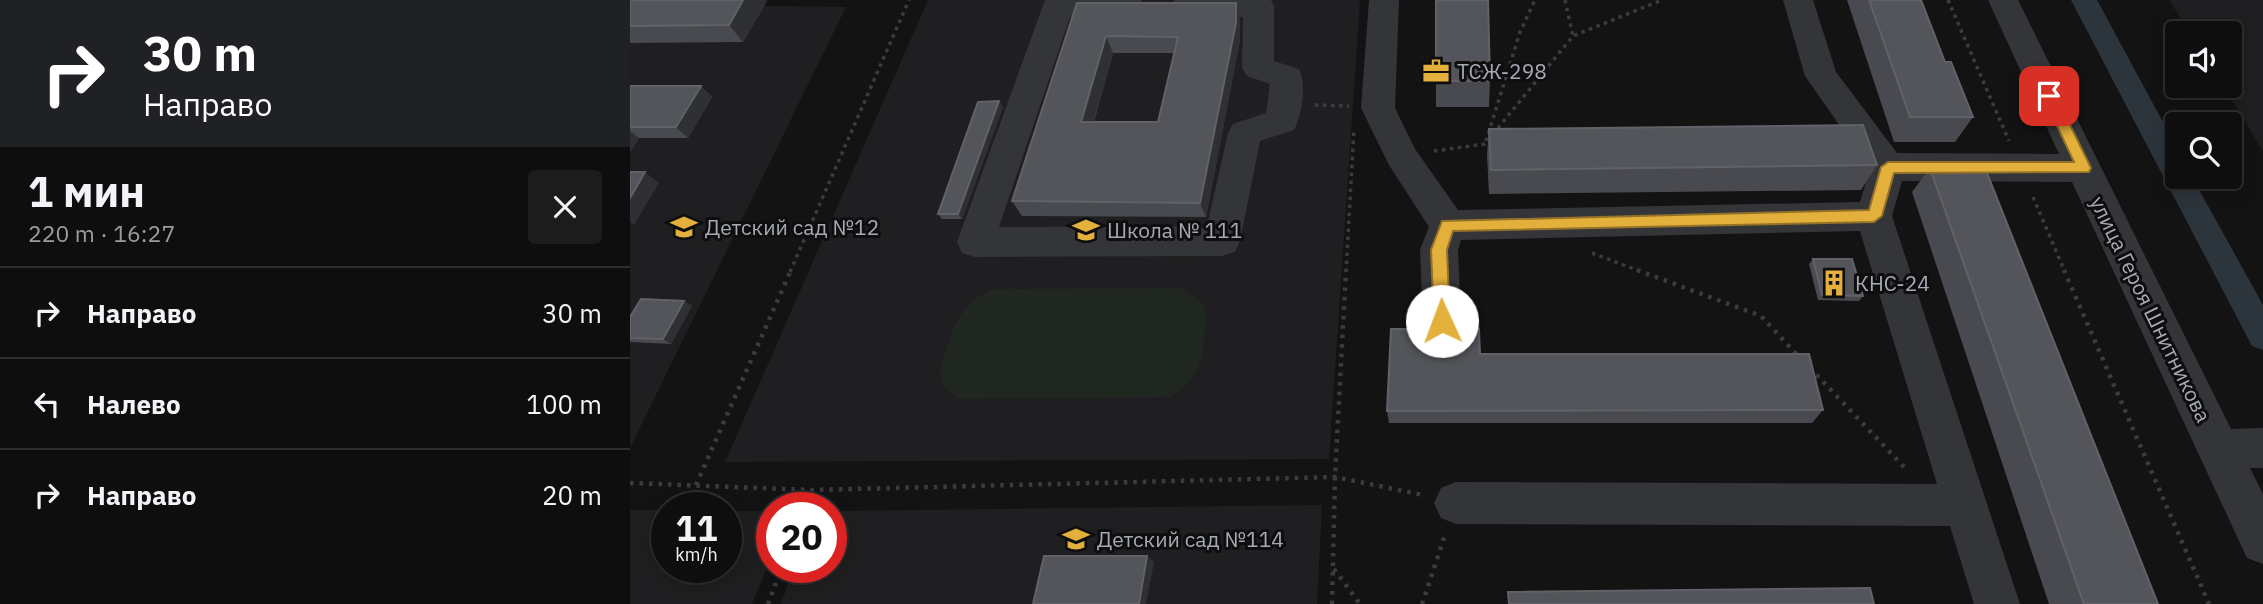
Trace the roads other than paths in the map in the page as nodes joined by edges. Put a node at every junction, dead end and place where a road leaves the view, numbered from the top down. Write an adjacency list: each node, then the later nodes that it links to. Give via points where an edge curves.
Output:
1 (1384, 0): 8 (street, via 1366,107)
2 (1798, 0): 5 (street, via 1821,76)
3 (2003, 0): 6 (street, улица Героя Шнитникова)
4 (1059, 3): 4 (street, via 975,242 1222,241 1245,133 1282,121 1287,77 1258,68 1259,6)
5 (1888, 167): 6 (street); 7 (street)
6 (2084, 168): 11 (street, улица Героя Шнитникова)
7 (1874, 216): 8 (street); 13 (street)
8 (1448, 225): 9 (street, via 1439,250)
9 (1442, 321)
10 (2263, 448): 11 (street)
11 (2218, 449): 14 (street, улица Героя Шнитникова)
12 (1456, 503): 13 (street)
13 (1952, 505): 15 (street)
14 (2263, 542)
15 (1997, 604)

